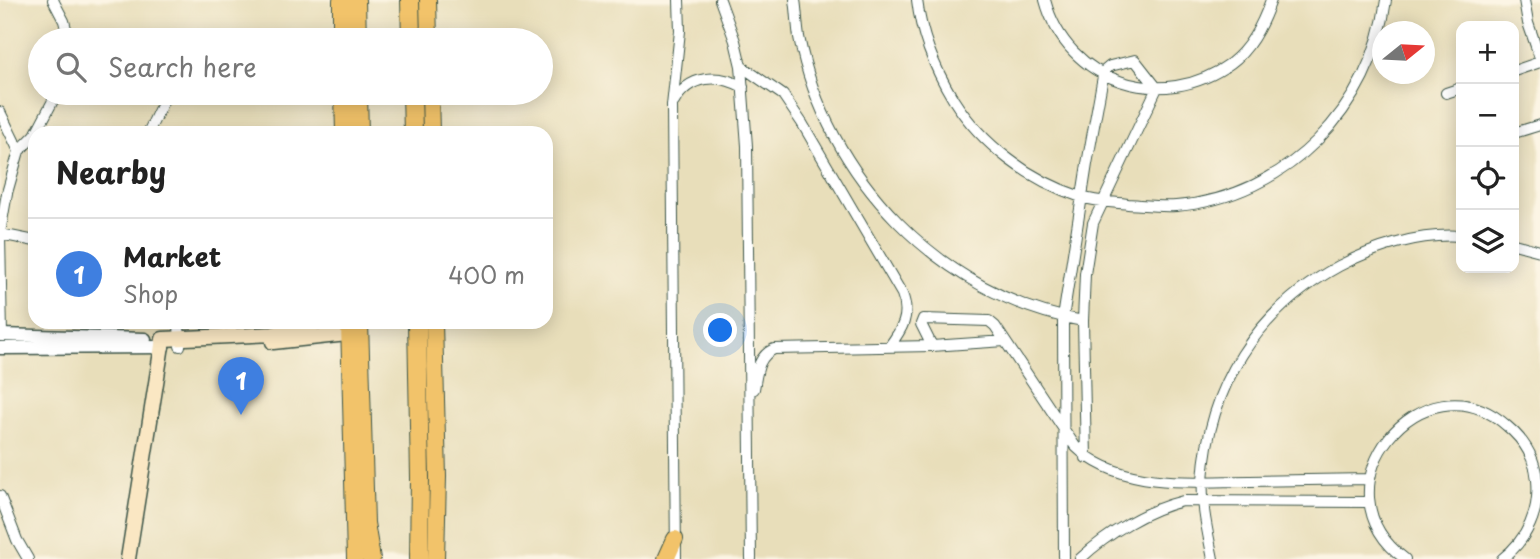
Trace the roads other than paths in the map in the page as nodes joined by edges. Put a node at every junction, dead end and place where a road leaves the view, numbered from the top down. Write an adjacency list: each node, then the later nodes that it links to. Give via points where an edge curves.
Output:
1 (53, 0): 14 (street)
2 (341, 0): 15 (main road)
3 (356, 0): 16 (highway)
4 (410, 0): 17 (highway)
5 (428, 0): 18 (main road)
6 (679, 0): 33 (street)
7 (720, 0): 20 (street)
8 (795, 0): 52 (street, via 799,37 834,136 900,226 937,257 997,293)
9 (917, 0): 45 (street, via 928,48 965,117 1022,169)
10 (1045, 0): 22 (street, via 1058,32)
11 (1271, 0): 24 (street, via 1259,30 1233,62 1182,86)
12 (1386, 0): 46 (street, via 1373,57 1357,91 1340,116 1292,163 1241,191 1200,202 1176,206)
13 (1524, 0): 19 (street)
14 (66, 28)
15 (341, 28)
16 (357, 28)
17 (411, 28)
18 (429, 28)
19 (1540, 60): 21 (street)
20 (741, 66): 23 (street); 66 (street, via 783,95 902,294 906,317)
21 (1519, 69)
22 (1103, 75): 24 (street); 24 (street, via 1110,66 1135,60); 45 (street)
23 (743, 87): 33 (street, via 723,78 705,78 683,90); 67 (street)
24 (1157, 88): 46 (street)
25 (1456, 90): 26 (street)
26 (1446, 93)
27 (51, 105): 36 (street)
28 (161, 105): 37 (street)
29 (343, 105): 38 (main road)
30 (358, 105): 39 (highway)
31 (412, 105): 40 (highway)
32 (430, 105): 41 (main road)
33 (672, 106): 77 (street)
34 (0, 113): 44 (street)
35 (1540, 125): 42 (street)
36 (40, 126)
37 (151, 126)
38 (344, 126)
39 (359, 126)
40 (413, 126)
41 (430, 126)
42 (1519, 131)
43 (28, 143): 44 (street)
44 (19, 151): 47 (street)
45 (1082, 197): 46 (street); 52 (street)
46 (1105, 202): 53 (street, via 1093,223)
47 (0, 234): 49 (street); 61 (street)
48 (1456, 236): 72 (street, via 1415,239 1363,253 1318,277 1261,327 1221,394 1209,433)
49 (28, 240)
50 (1519, 245): 51 (street)
51 (1540, 251)
52 (1063, 318): 53 (street); 68 (street)
53 (1083, 321): 69 (street)
54 (180, 329): 63 (street)
55 (292, 329): 63 (main road)
56 (334, 329): 63 (main road, via 247,344)
57 (352, 329): 81 (main road)
58 (352, 329): 82 (highway)
59 (417, 329): 83 (highway)
60 (434, 329): 84 (main road)
61 (5, 340): 64 (street)
62 (1005, 341): 65 (street); 65 (street, via 989,321 923,319); 68 (street)
63 (180, 342): 64 (main road)
64 (163, 343): 80 (main road)
65 (932, 346): 66 (street)
66 (889, 347): 67 (street, via 774,349 759,363)
67 (750, 406): 87 (street)
68 (1063, 429): 69 (street); 88 (street)
69 (1086, 458): 72 (street, via 1144,478)
70 (1539, 478): 71 (street, via 1519,436 1501,420 1478,409 1452,406 1424,411 1395,429 1375,459); 76 (street)
71 (1369, 480): 72 (street); 75 (street)
72 (1203, 481): 74 (street)
73 (0, 496): 79 (street)
74 (1203, 501): 75 (street); 78 (street, via 1183,501 1159,509 1119,530); 89 (street)
75 (1369, 502): 90 (street, via 1377,528)
76 (1539, 503): 91 (street, via 1522,540)
77 (675, 539): 85 (main road); 86 (street)
78 (1083, 558)
79 (28, 559)
80 (128, 559)
81 (355, 559)
82 (371, 559)
83 (419, 559)
84 (436, 559)
85 (666, 559)
86 (676, 559)
87 (751, 559)
88 (1064, 559)
89 (1213, 559)
90 (1405, 559)
91 (1502, 559)

